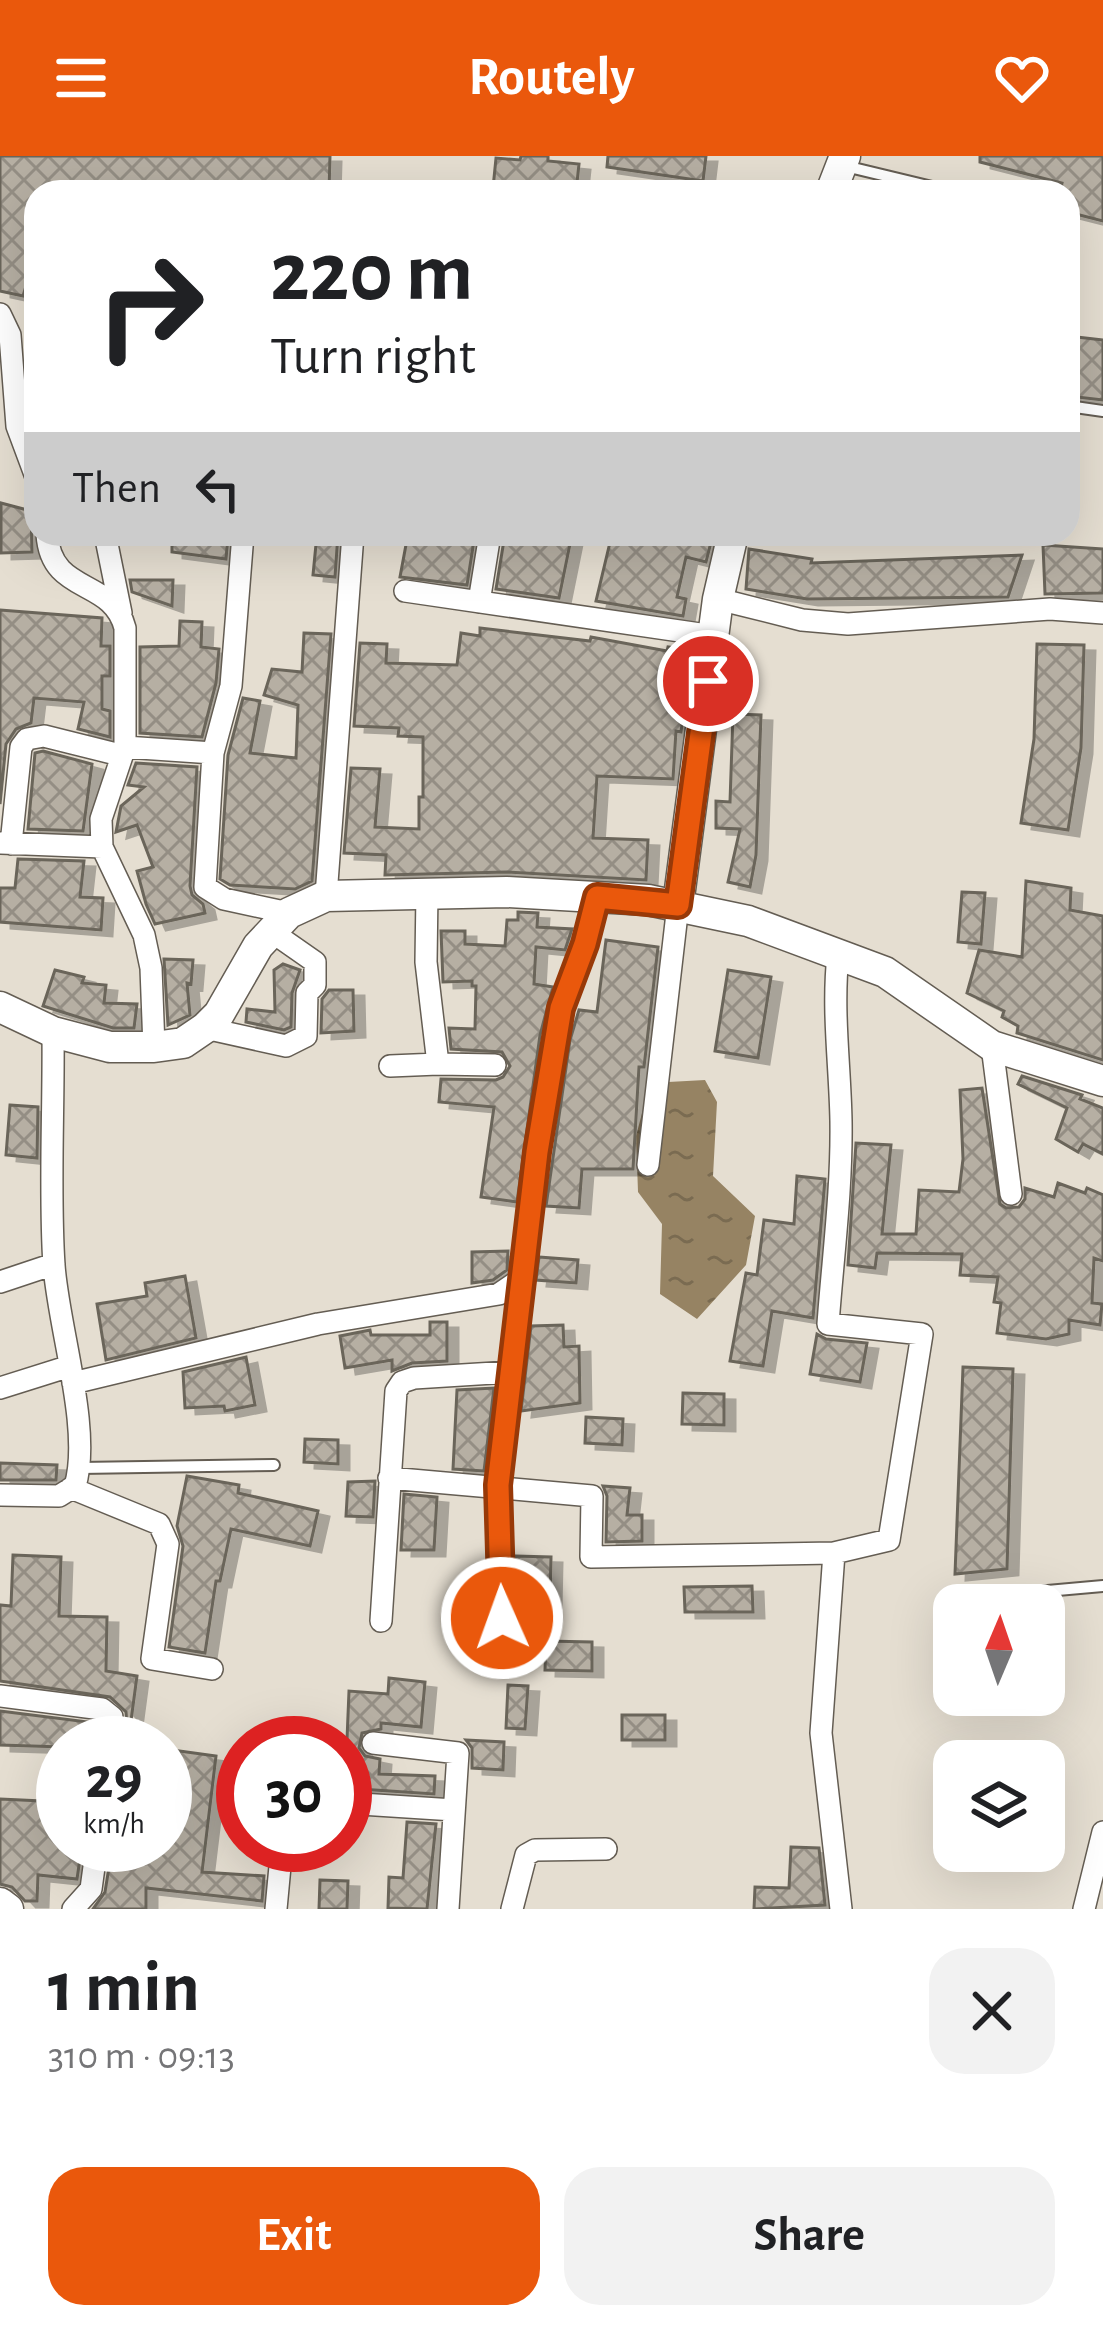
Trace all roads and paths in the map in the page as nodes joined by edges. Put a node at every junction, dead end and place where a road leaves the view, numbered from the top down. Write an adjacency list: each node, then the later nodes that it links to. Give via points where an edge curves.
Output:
1 (839, 171): 2 (lane)
2 (888, 180)
3 (0, 314): 4 (street, via 10,335)
4 (6, 392): 5 (street)
5 (24, 443)
6 (48, 546): 16 (street, via 68,580 106,597)
7 (107, 546): 16 (street)
8 (242, 546): 19 (street, via 231,686)
9 (352, 546): 23 (street)
10 (488, 546): 14 (street)
11 (730, 546): 13 (street)
12 (405, 591): 14 (street)
13 (718, 598): 15 (street, via 848,624 1050,609); 17 (street)
14 (479, 602): 17 (street)
15 (1103, 613)
16 (121, 614): 18 (street)
17 (713, 637): 25 (street)
18 (122, 751): 19 (street); 20 (street, via 26,739); 21 (street, via 101,819)
19 (214, 753): 26 (street, via 205,887)
20 (6, 843): 21 (street)
21 (102, 847): 32 (street, via 144,935)
22 (427, 892): 23 (street); 24 (street); 33 (street)
23 (326, 896): 26 (street)
24 (597, 897): 25 (street); 40 (street, via 555,1036)
25 (678, 905): 27 (street); 37 (street)
26 (280, 922): 29 (street); 29 (street, via 315,962 306,1036 286,1046)
27 (838, 955): 31 (street, via 884,972); 50 (street, via 840,1205 828,1324 922,1334 889,1540)
28 (0, 1007): 30 (street)
29 (205, 1028): 32 (street)
30 (53, 1031): 32 (street, via 110,1047); 39 (street)
31 (992, 1046): 36 (street); 38 (street)
32 (154, 1048)
33 (438, 1064): 34 (street); 35 (street)
34 (496, 1065)
35 (390, 1066)
36 (1103, 1081)
37 (648, 1166)
38 (1011, 1194)
39 (54, 1264): 41 (street); 43 (street)
40 (521, 1279): 42 (street); 43 (street, via 500,1294)
41 (0, 1282)
42 (511, 1372): 47 (street, via 402,1382); 48 (street)
43 (71, 1375): 44 (street); 46 (street)
44 (0, 1388)
45 (274, 1465): 46 (lane)
46 (76, 1478): 49 (street, via 58,1496); 55 (street, via 159,1524 168,1544 152,1659)
47 (389, 1478): 48 (street); 54 (street)
48 (498, 1485): 50 (street, via 592,1496 591,1557); 53 (street)
49 (0, 1495)
50 (834, 1553): 71 (street, via 821,1733)
51 (1103, 1586): 52 (lane)
52 (1065, 1589)
53 (502, 1618)
54 (381, 1622)
55 (212, 1669)
56 (0, 1696): 57 (street)
57 (111, 1716)
58 (373, 1743): 60 (street, via 458,1753)
59 (372, 1805): 60 (street)
60 (454, 1810): 69 (street)
61 (1103, 1832): 72 (street)
62 (606, 1849): 70 (street, via 526,1855)
63 (93, 1872): 67 (street, via 91,1889)
64 (279, 1872): 68 (street)
65 (0, 1903): 66 (street)
66 (8, 1909)
67 (73, 1909)
68 (276, 1909)
69 (448, 1909)
70 (512, 1909)
71 (842, 1909)
72 (1084, 1909)

